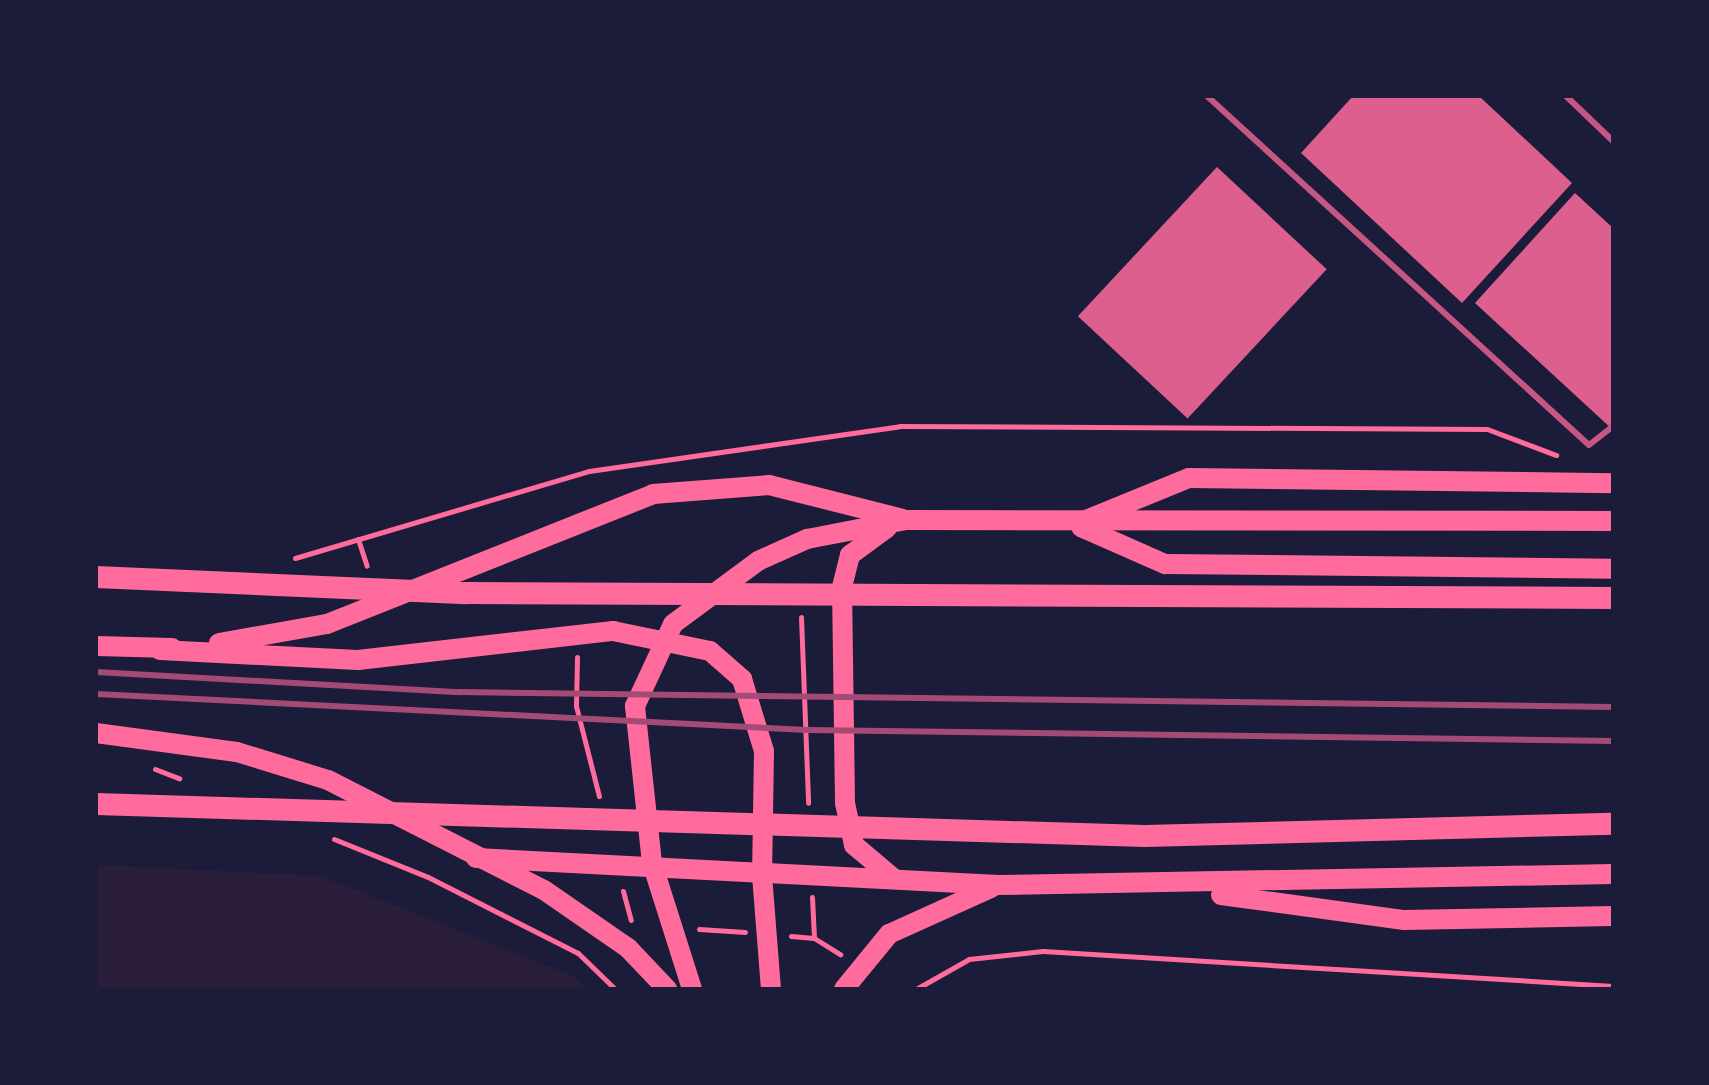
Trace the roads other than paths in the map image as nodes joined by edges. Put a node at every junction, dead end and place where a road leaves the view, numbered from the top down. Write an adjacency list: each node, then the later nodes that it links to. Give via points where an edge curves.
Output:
1 (1207, 96): 4 (lane, via 1589,445)
2 (1566, 96): 3 (lane)
3 (1613, 141)
4 (1613, 426)
5 (1613, 483): 8 (main road, via 1189,478)
6 (906, 520): 8 (main road); 12 (main road, via 781,550 700,598); 14 (main road, via 769,485 653,494 327,624); 22 (main road, via 850,555 842,595 846,819 864,859)
7 (1613, 521): 8 (main road)
8 (1075, 524): 9 (main road, via 1165,564)
9 (1613, 569)
10 (96, 577): 11 (highway, via 467,593)
11 (1613, 598)
12 (664, 637): 14 (main road, via 578,632 358,660); 19 (main road, via 635,706); 21 (main road, via 727,662 753,703 765,766)
13 (96, 646): 14 (main road)
14 (160, 650)
15 (96, 733): 18 (main road, via 237,752 328,780)
16 (96, 804): 17 (highway, via 1145,836)
17 (1613, 824)
18 (476, 858): 19 (main road); 26 (main road, via 544,890 619,941)
19 (652, 863): 21 (main road); 27 (main road)
20 (1613, 874): 24 (main road)
21 (762, 875): 22 (main road); 28 (main road)
22 (903, 881): 23 (main road)
23 (998, 885): 24 (main road); 29 (main road, via 889,934 857,966)
24 (1165, 887): 25 (main road, via 1404,920)
25 (1613, 916)
26 (667, 989)
27 (692, 989)
28 (771, 989)
29 (844, 989)

